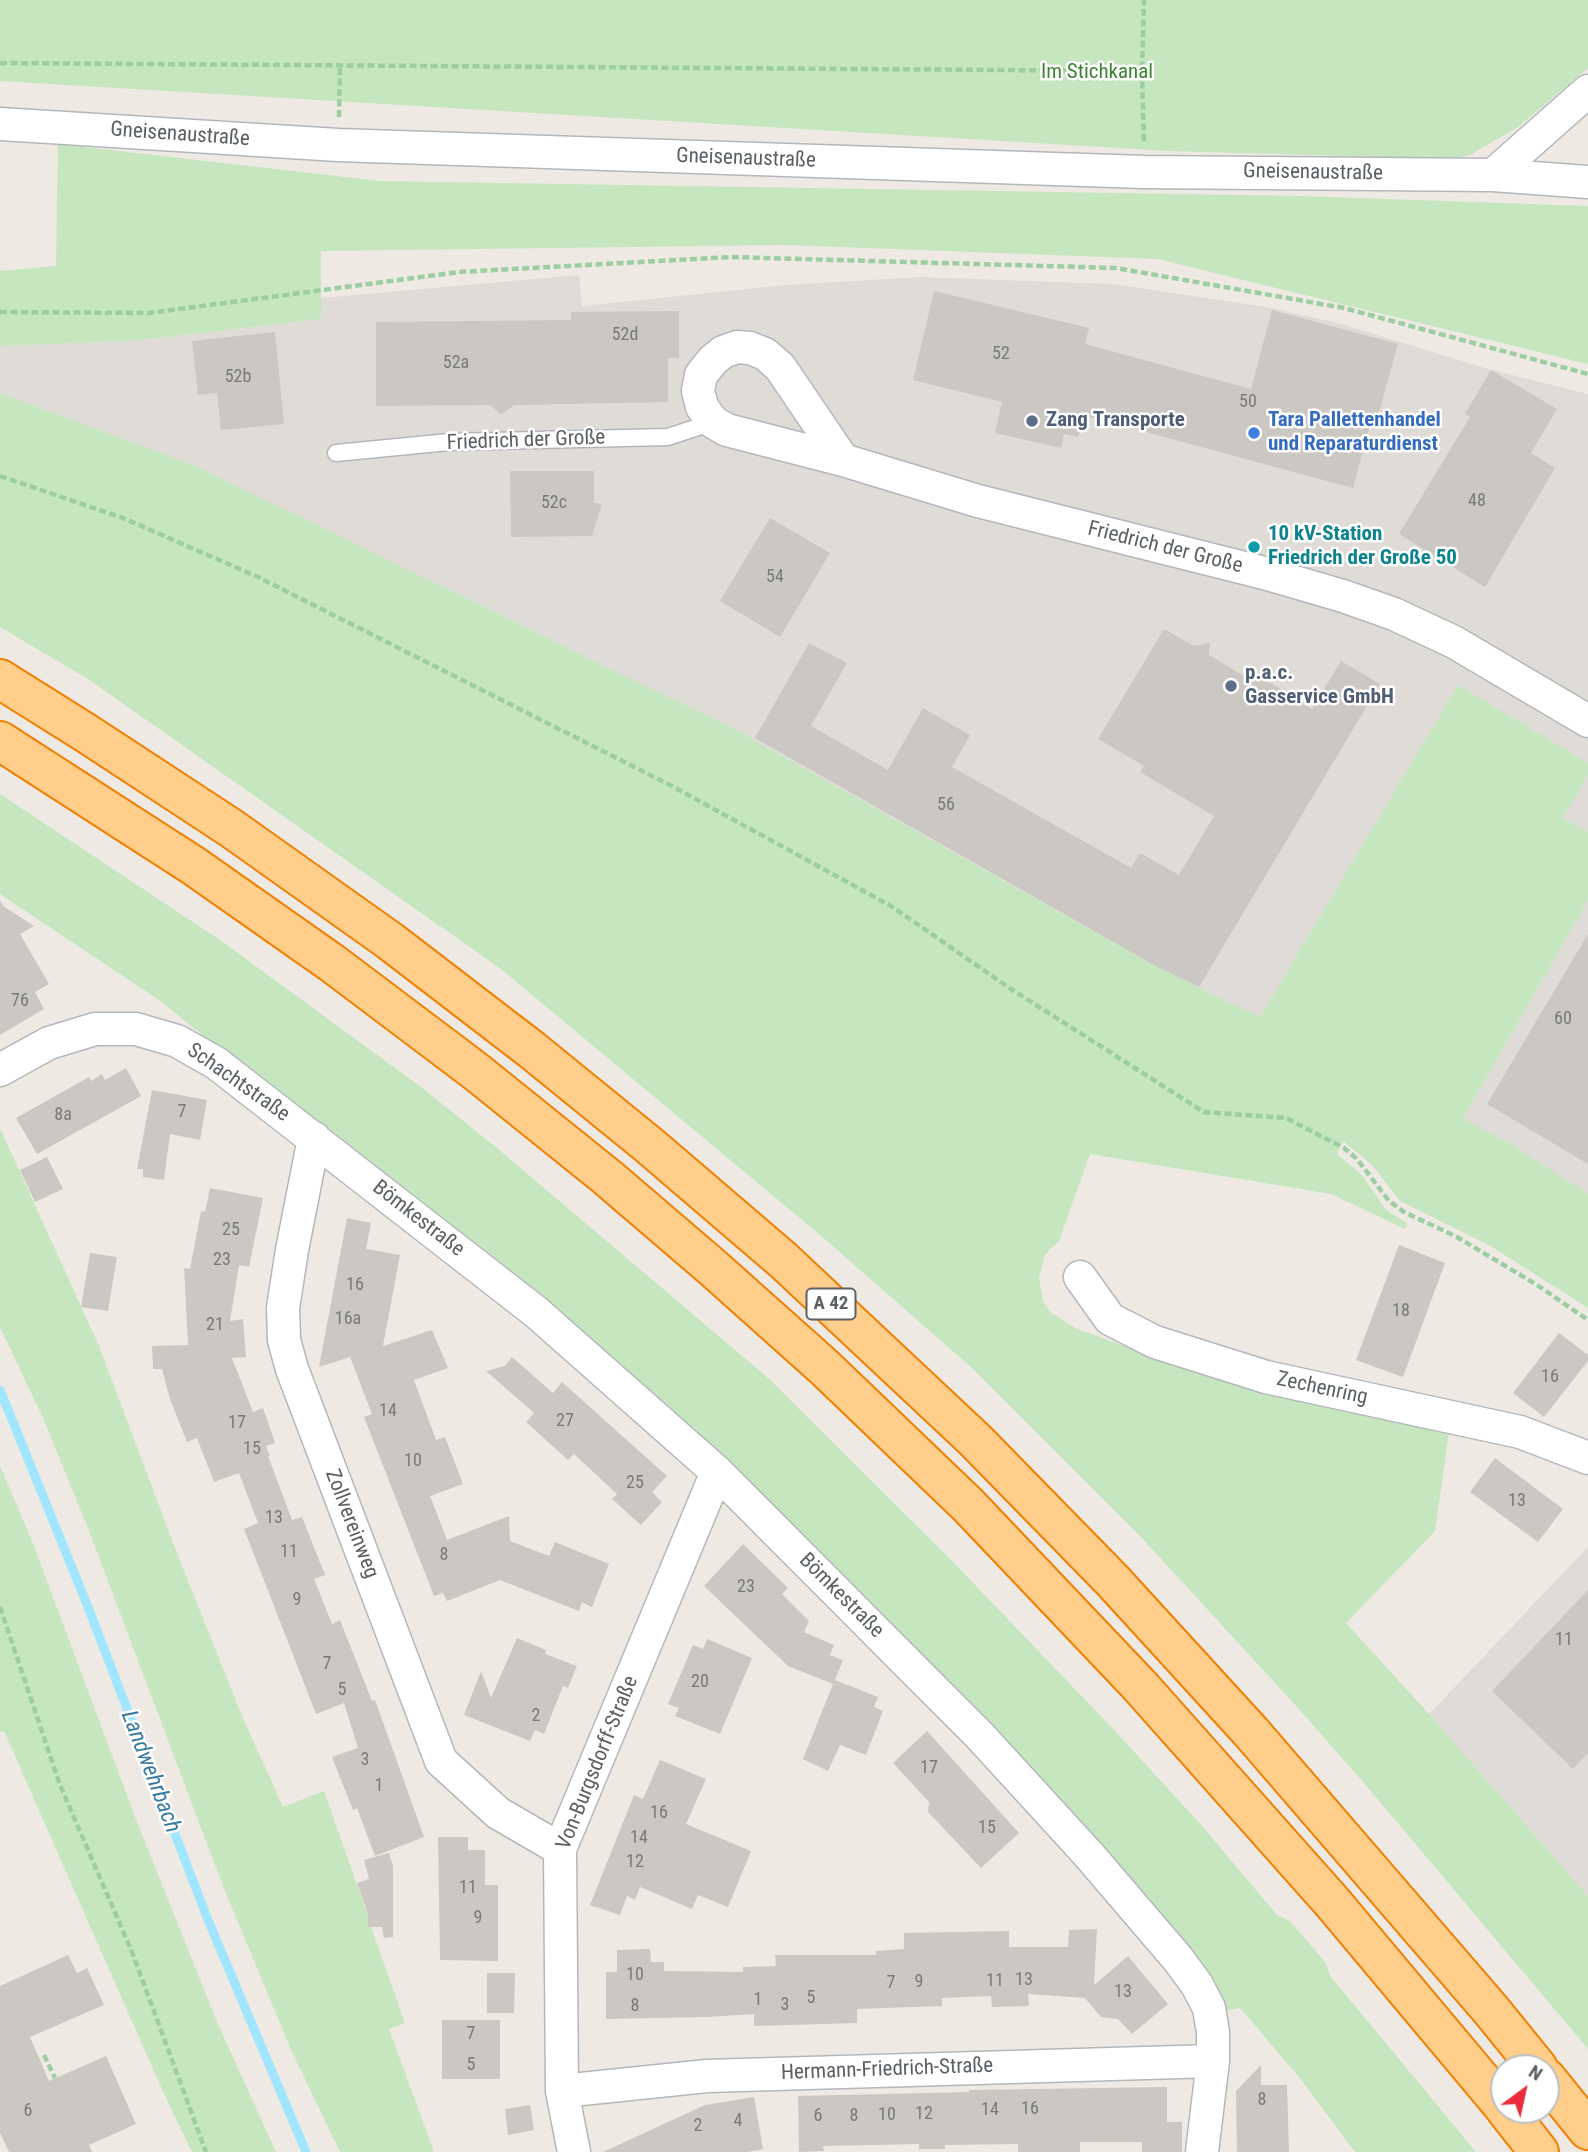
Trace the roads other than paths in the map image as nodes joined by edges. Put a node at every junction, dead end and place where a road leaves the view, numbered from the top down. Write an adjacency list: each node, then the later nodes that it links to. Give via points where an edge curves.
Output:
1 (1588, 91): 3 (street)
2 (0, 124): 3 (street, Gneisenaustraße, via 338,145 1144,172)
3 (1493, 175): 4 (street, Gneisenaustraße)
4 (1588, 182)
5 (713, 422): 6 (lane, Friedrich der Große, via 668,437 449,442); 7 (street, Friedrich der Große, via 727,430); 7 (street, via 702,407 701,375 723,352 750,348 780,367)
6 (336, 453)
7 (843, 460): 9 (street, Friedrich der Große, via 978,501 1343,596 1454,642)
8 (0, 679): 17 (highway, A 42, via 230,828 390,942 532,1050 783,1260 975,1440 1112,1580 1251,1732)
9 (1588, 721)
10 (0, 741): 20 (highway, A 42, via 194,866 474,1070 617,1186 814,1358 968,1505 1140,1686 1333,1903)
11 (0, 1070): 12 (street, Schachtstraße, via 48,1043 95,1030 136,1030 177,1041 216,1063)
12 (314, 1138): 15 (street, Bömkestraße, via 536,1312); 16 (street, Zollvereinweg, via 283,1308 284,1340 292,1369 441,1761 498,1813)
13 (1080, 1278): 14 (street, Zechenring, via 1110,1319 1155,1342 1266,1377 1520,1432)
14 (1588, 1458)
15 (717, 1472): 16 (street, Von-Burgsdorff-Straße); 18 (street, Bömkestraße, via 981,1737 1178,1959 1209,2008)
16 (560, 1849): 19 (street, Von-Burgsdorff-Straße)
17 (1527, 2054)
18 (1213, 2061): 19 (street, Hermann-Friedrich-Straße, via 707,2076); 25 (street, Bömkestraße)
19 (562, 2091): 24 (street, Von-Burgsdorff-Straße)
20 (1490, 2091)
21 (1560, 2095): 23 (highway)
22 (1517, 2124): 26 (highway, A 42)
23 (1588, 2130)
24 (574, 2152)
25 (1202, 2152)
26 (1539, 2152)

